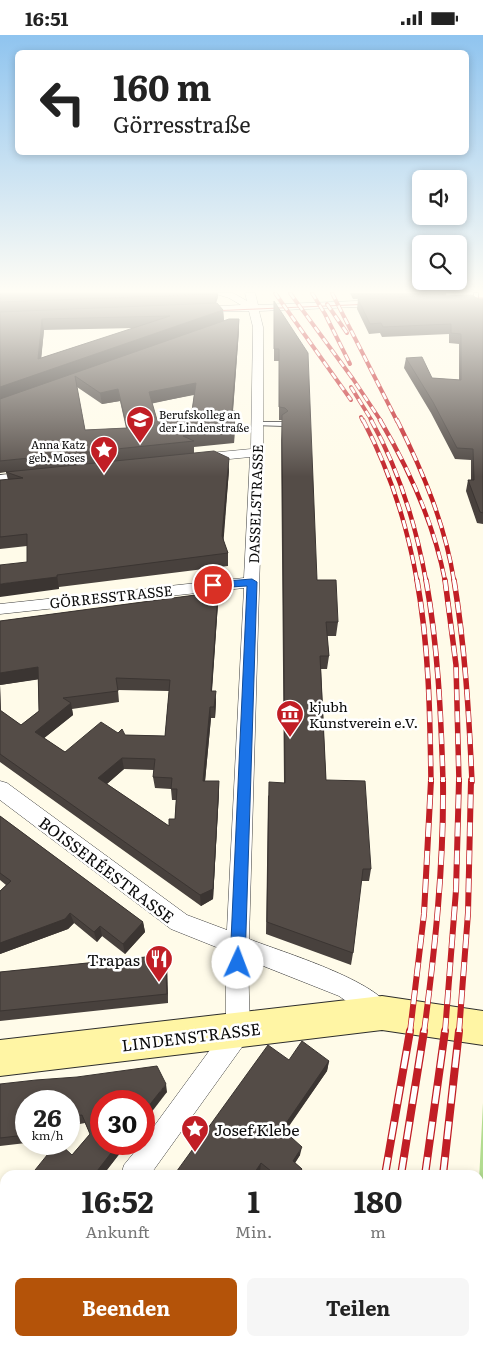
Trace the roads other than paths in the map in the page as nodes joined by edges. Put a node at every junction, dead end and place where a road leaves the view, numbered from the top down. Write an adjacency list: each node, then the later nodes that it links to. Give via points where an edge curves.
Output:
1 (254, 354): 2 (street, DASSELSTRASSE)
2 (257, 424): 3 (lane); 4 (street, DASSELSTRASSE)
3 (283, 424)
4 (257, 451): 5 (street); 8 (street, DASSELSTRASSE)
5 (190, 459)
6 (47, 474): 7 (street)
7 (0, 479)
8 (252, 582): 9 (street, GÖRRESSTRASSE); 11 (street, DASSELSTRASSE)
9 (0, 609)
10 (0, 789): 11 (street, BOISSERÉESTRASSE, via 179,923)
11 (238, 945): 12 (street, BOISSERÉESTRASSE, via 347,988); 14 (street, DASSELSTRASSE)
12 (382, 1013): 13 (main road, LINDENSTRASSE); 14 (main road, LINDENSTRASSE)
13 (483, 1028)
14 (238, 1031): 15 (main road, LINDENSTRASSE); 16 (street)
15 (0, 1058)
16 (138, 1170)

